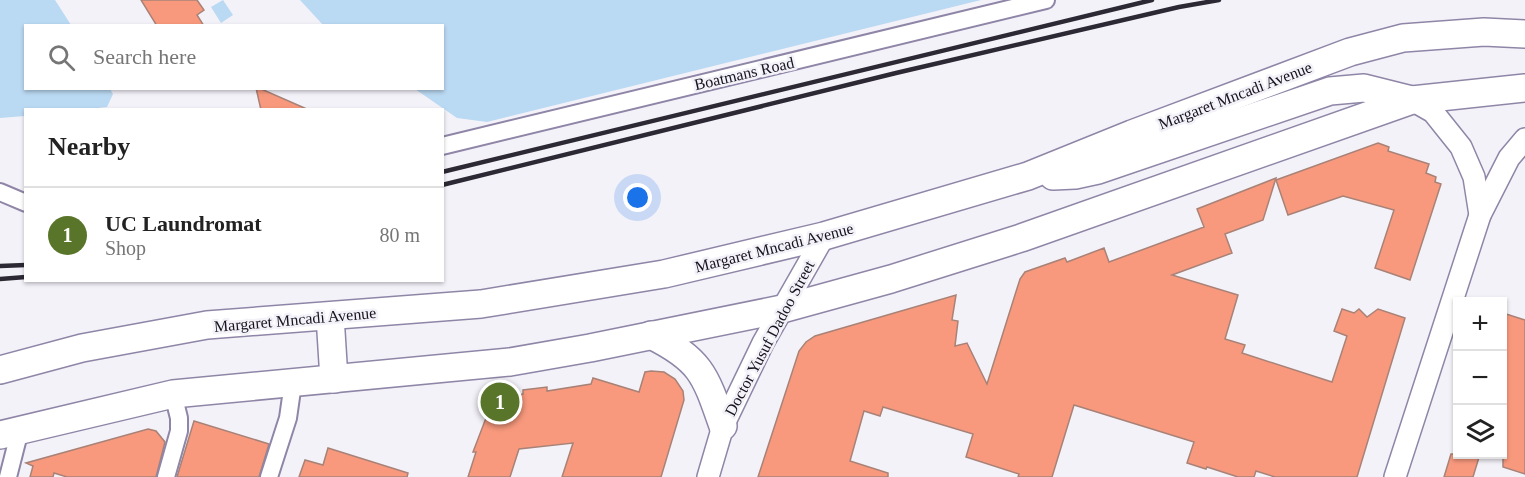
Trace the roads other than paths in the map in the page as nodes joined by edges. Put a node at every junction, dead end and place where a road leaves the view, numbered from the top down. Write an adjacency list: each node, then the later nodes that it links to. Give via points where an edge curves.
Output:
1 (1046, 0): 6 (street, Boatmans Road)
2 (1525, 34): 7 (main road, Margaret Mncadi Avenue, via 1484,32 1403,38 1350,52)
3 (1525, 88): 4 (main road)
4 (1412, 100): 7 (main road, via 1364,88 1329,91 1098,170 1075,175); 8 (street, via 1433,112 1461,147 1474,177); 10 (main road, via 1022,238)
5 (1525, 139): 8 (street, via 1509,158)
6 (444, 146)
7 (1028, 176): 9 (main road, Margaret Mncadi Avenue)
8 (1480, 214): 24 (street)
9 (824, 236): 10 (street, Doctor Yusuf Dadoo Street); 11 (main road, Margaret Mncadi Avenue, via 664,274 481,304)
10 (782, 309): 12 (main road); 18 (street, Doctor Yusuf Dadoo Street)
11 (330, 316): 14 (main road, Margaret Mncadi Avenue, via 207,325 82,348); 15 (main road)
12 (651, 334): 15 (main road, via 510,362); 18 (main road, via 694,362 703,374)
13 (0, 351): 14 (main road)
14 (12, 367)
15 (333, 379): 16 (main road)
16 (293, 383): 17 (main road); 22 (street, via 288,418)
17 (173, 394): 19 (main road); 21 (street, via 179,431)
18 (723, 426): 23 (street, Doctor Yusuf Dadoo Street)
19 (10, 433): 20 (street)
20 (8, 477)
21 (166, 477)
22 (269, 477)
23 (708, 477)
24 (1395, 477)

